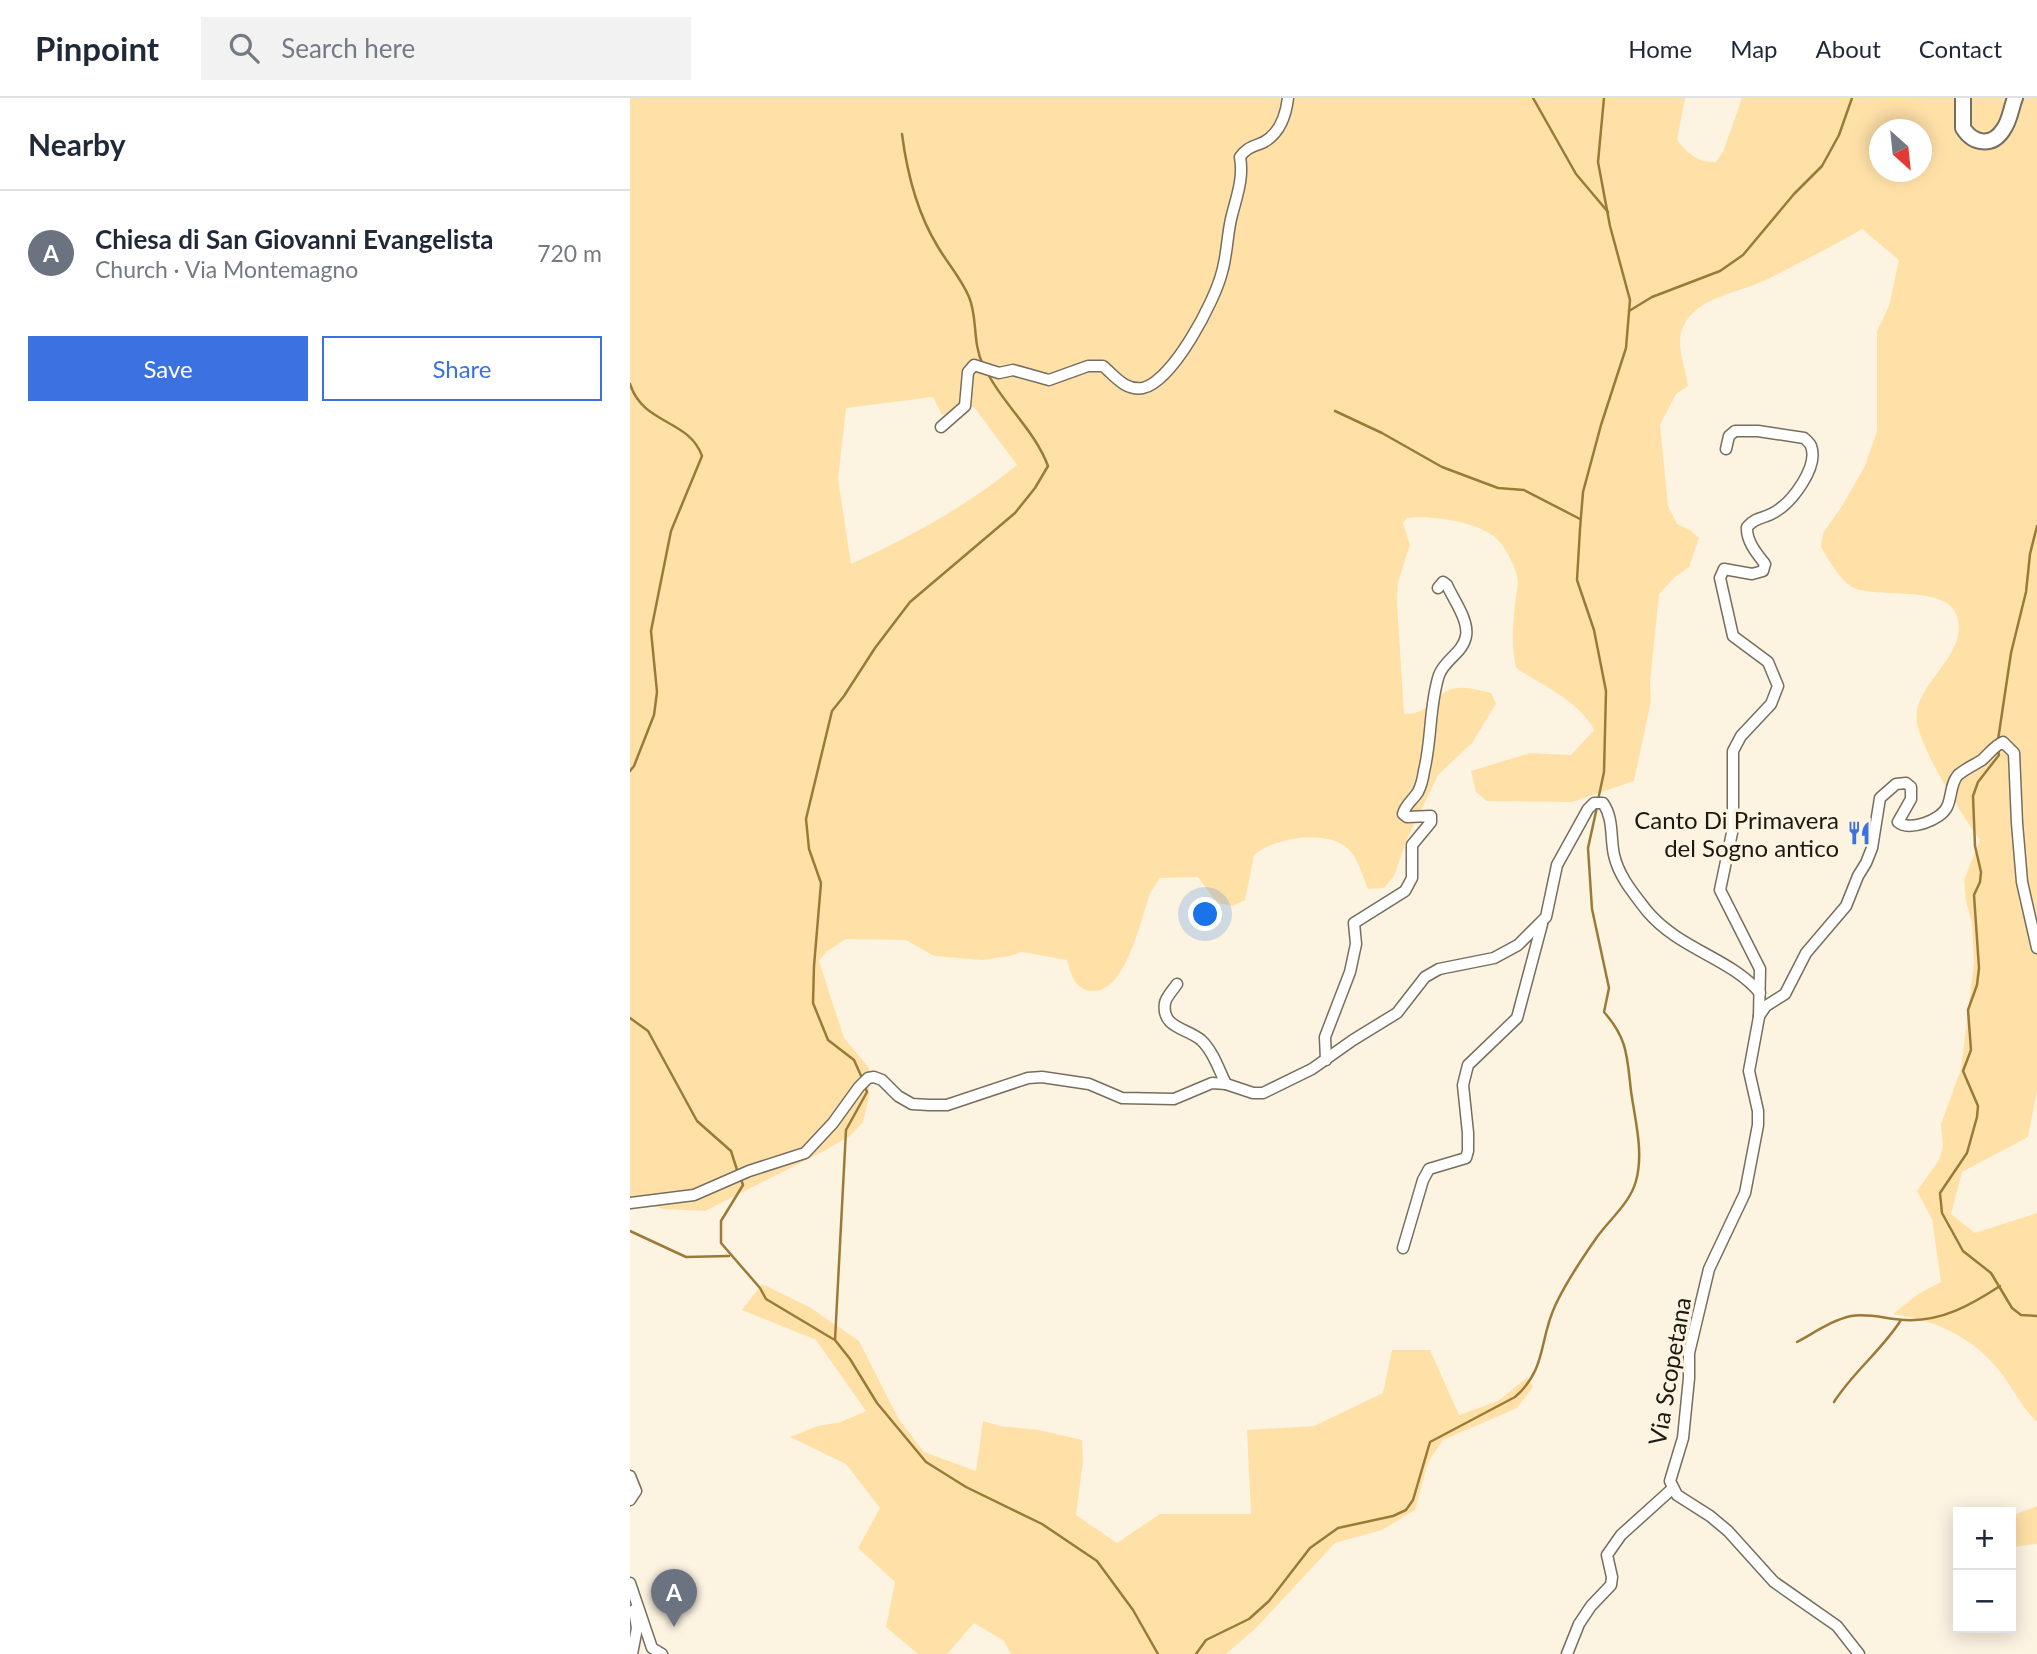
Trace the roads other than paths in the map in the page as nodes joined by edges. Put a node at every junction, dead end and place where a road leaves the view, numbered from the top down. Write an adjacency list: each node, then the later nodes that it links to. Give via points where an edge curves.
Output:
1 (1288, 98): 4 (street, via 1275,134 1247,148 1240,157 1238,194 1222,274 1186,347 1158,381 1142,388 1127,387 1103,366 1088,366 1049,380 974,365 968,372 965,406)
2 (1963, 98): 3 (main road, via 1963,128 1981,142 2003,132)
3 (2015, 98)
4 (941, 427)
5 (1726, 449): 10 (street, Via Scopetana, via 1735,431 1804,438 1811,446 1812,463 1801,485 1774,513 1755,518 1746,527 1765,565 1763,571 1752,574 1724,569 1720,578 1733,636 1768,662 1778,686 1771,704 1741,736 1734,751 1733,828 1720,890 1760,969)
6 (1438, 588): 12 (street, via 1443,582 1447,586 1466,625 1466,637 1440,674 1424,772 1419,790 1403,814 1431,816 1431,822 1412,845 1412,878 1405,891 1354,923 1356,944 1325,1037)
7 (1542, 923): 10 (street, via 1550,906 1556,865 1588,809 1603,803 1611,817 1618,868 1648,912 1682,942 1749,980); 12 (street, via 1518,945 1494,958 1439,969 1425,977 1397,1013); 15 (street, via 1517,1018 1468,1065 1463,1084 1466,1158 1429,1169)
8 (2037, 948): 11 (street, via 2022,882 2014,753 2003,742 1959,774 1948,806 1930,820 1902,825 1898,821 1911,799 1911,787 1896,784 1887,790 1880,798 1872,848 1846,906 1806,953 1784,994)
9 (1177, 984): 13 (street, via 1165,1001 1166,1017 1172,1026 1203,1042)
10 (1760, 993): 11 (street, Via Scopetana)
11 (1759, 1017): 17 (street, Via Scopetana, via 1749,1071 1758,1125 1745,1193 1709,1269 1689,1353 1683,1438 1670,1481)
12 (1326, 1060): 13 (street, via 1263,1093)
13 (1226, 1084): 14 (street, via 1212,1083 1186,1096 1163,1100 1122,1098 1089,1084 1042,1077 947,1105 929,1105 912,1104 882,1080 868,1078 805,1153 694,1195)
14 (630, 1203)
15 (1403, 1248)
16 (630, 1476): 18 (street, via 636,1491)
17 (1672, 1489): 22 (street, via 1621,1535 1607,1555 1611,1585 1579,1624); 23 (street, via 1728,1531 1774,1582 1837,1626)
18 (630, 1500)
19 (630, 1583): 20 (street, via 637,1628); 21 (street, via 652,1648)
20 (632, 1654)
21 (662, 1654)
22 (1567, 1654)
23 (1859, 1654)

